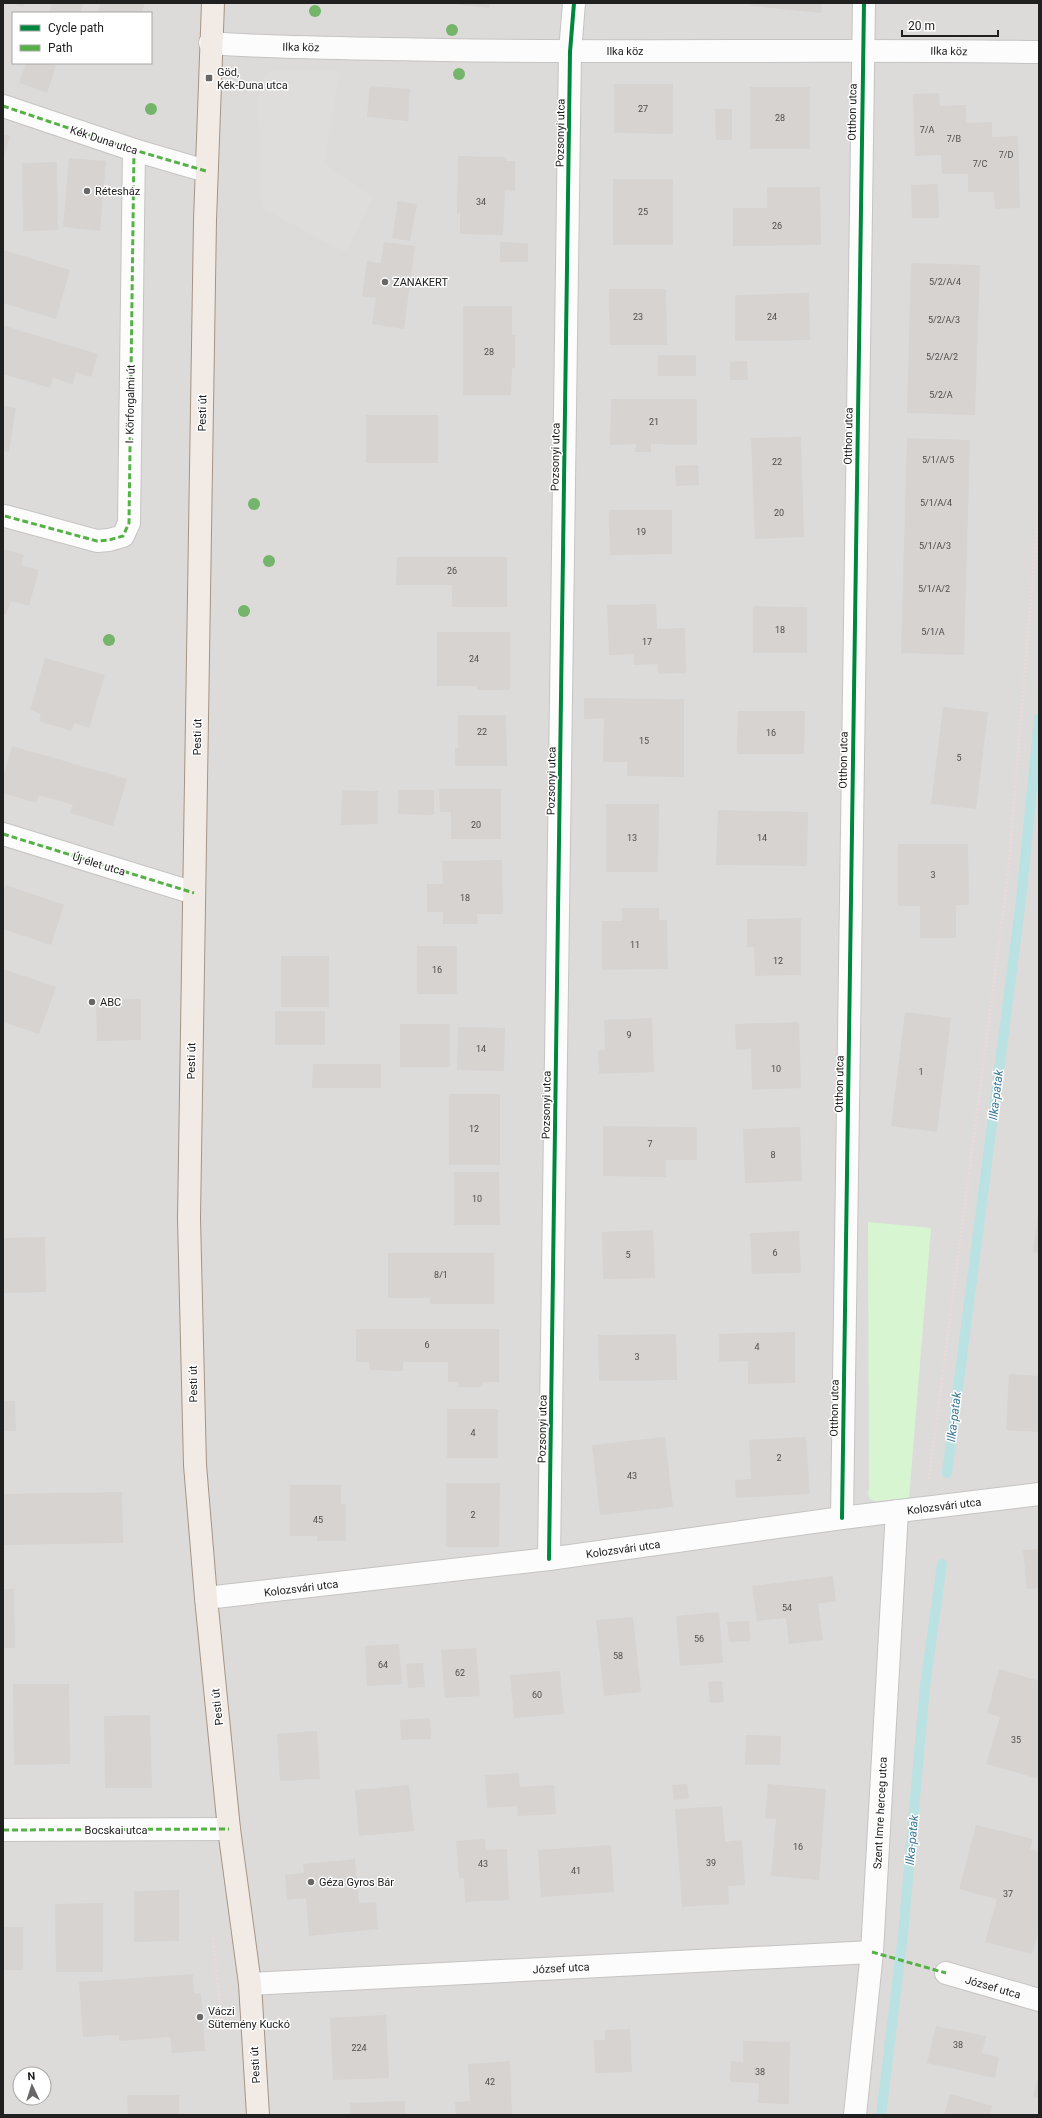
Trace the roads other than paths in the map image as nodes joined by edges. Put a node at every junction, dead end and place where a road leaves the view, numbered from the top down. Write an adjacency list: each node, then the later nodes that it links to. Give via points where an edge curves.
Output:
1 (213, 3): 4 (main road, Pesti út)
2 (574, 3): 6 (street, Pozsonyi utca)
3 (864, 3): 5 (street, Otthon utca)
4 (210, 43): 6 (street, Ilka köz, via 263,47); 10 (main road, Pesti út)
5 (862, 50): 6 (street, Ilka köz); 7 (street, Ilka köz); 16 (street, Otthon utca)
6 (570, 52): 17 (street, Pozsonyi utca)
7 (1039, 52)
8 (3, 106): 9 (street, Kék Duna utca)
9 (134, 150): 10 (street, Kék Duna utca); 11 (street, I. Körforgalmi út, via 129,523 123,536 97,541)
10 (206, 171): 13 (main road, Pesti út)
11 (5, 516)
12 (3, 834): 13 (street, Új élet utca)
13 (194, 893): 18 (main road, Pesti út, via 188,1218 195,1465)
14 (1039, 1494): 15 (street, Kolozsvári utca)
15 (898, 1511): 16 (street, Kolozsvári utca); 21 (street, Szent Imre herceg utca)
16 (842, 1518): 17 (street, Kolozsvári utca)
17 (549, 1559): 18 (street, Kolozsvári utca)
18 (206, 1598): 19 (main road, Pesti út)
19 (229, 1829): 20 (street, Bocskai utca); 23 (main road, Pesti út)
20 (3, 1830)
21 (872, 1952): 23 (street, József utca); 26 (street, Szent Imre herceg utca)
22 (946, 1973): 24 (street, József utca)
23 (250, 1984): 25 (main road, Pesti út)
24 (1039, 2000)
25 (258, 2115)
26 (855, 2115)

